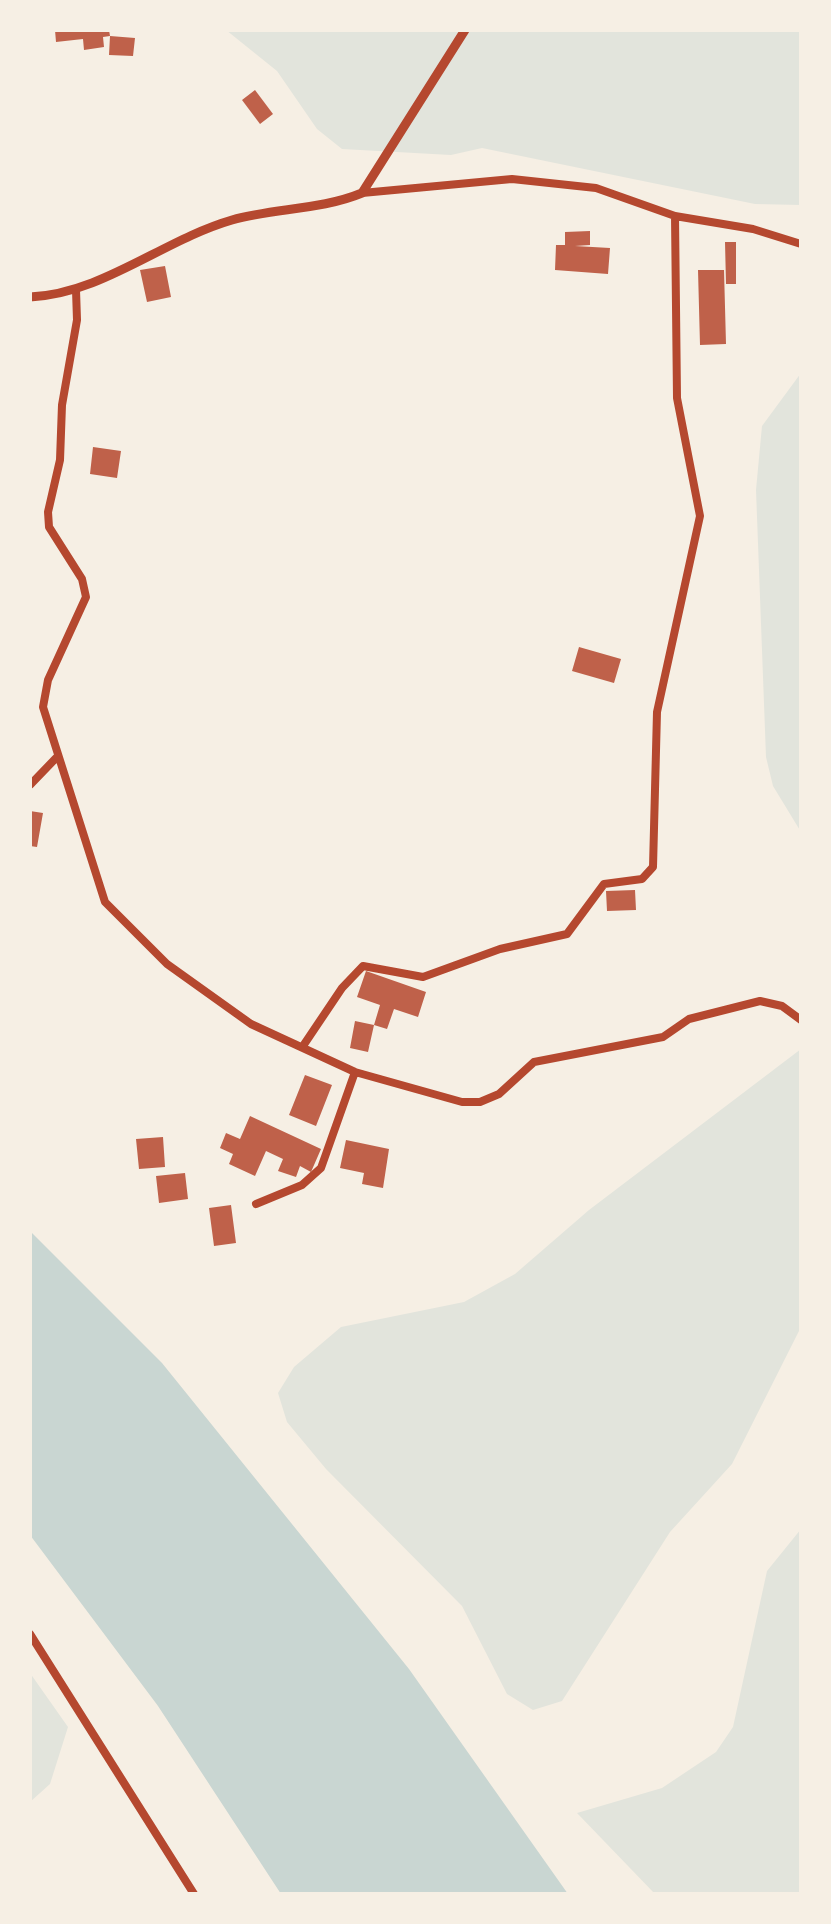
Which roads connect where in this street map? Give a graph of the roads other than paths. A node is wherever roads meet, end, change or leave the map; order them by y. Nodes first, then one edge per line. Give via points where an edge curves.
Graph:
1 (465, 30) edge
2 (362, 193) junction
3 (675, 216) junction
4 (801, 244) edge
5 (76, 290) junction
6 (30, 296) edge
7 (56, 758) junction
8 (30, 785) edge
9 (801, 1020) edge
10 (303, 1046) junction
11 (355, 1072) junction
12 (256, 1204) dead end
13 (30, 1634) edge
14 (194, 1894) edge

1 - 2 street
2 - 3 street via 512,180 596,188
2 - 5 street via 234,219
3 - 4 street
3 - 10 street via 676,398 700,516 657,712 653,867 642,879 604,884 566,934 500,948 423,977 363,966
5 - 6 street
5 - 7 street via 60,460 48,512 49,527 86,597 48,680 43,707
7 - 8 street
7 - 10 street via 111,912 166,964 251,1024
9 - 11 street via 760,1001 689,1019 662,1037 534,1062 480,1102
10 - 11 street
11 - 12 street via 321,1168 302,1185
13 - 14 street

